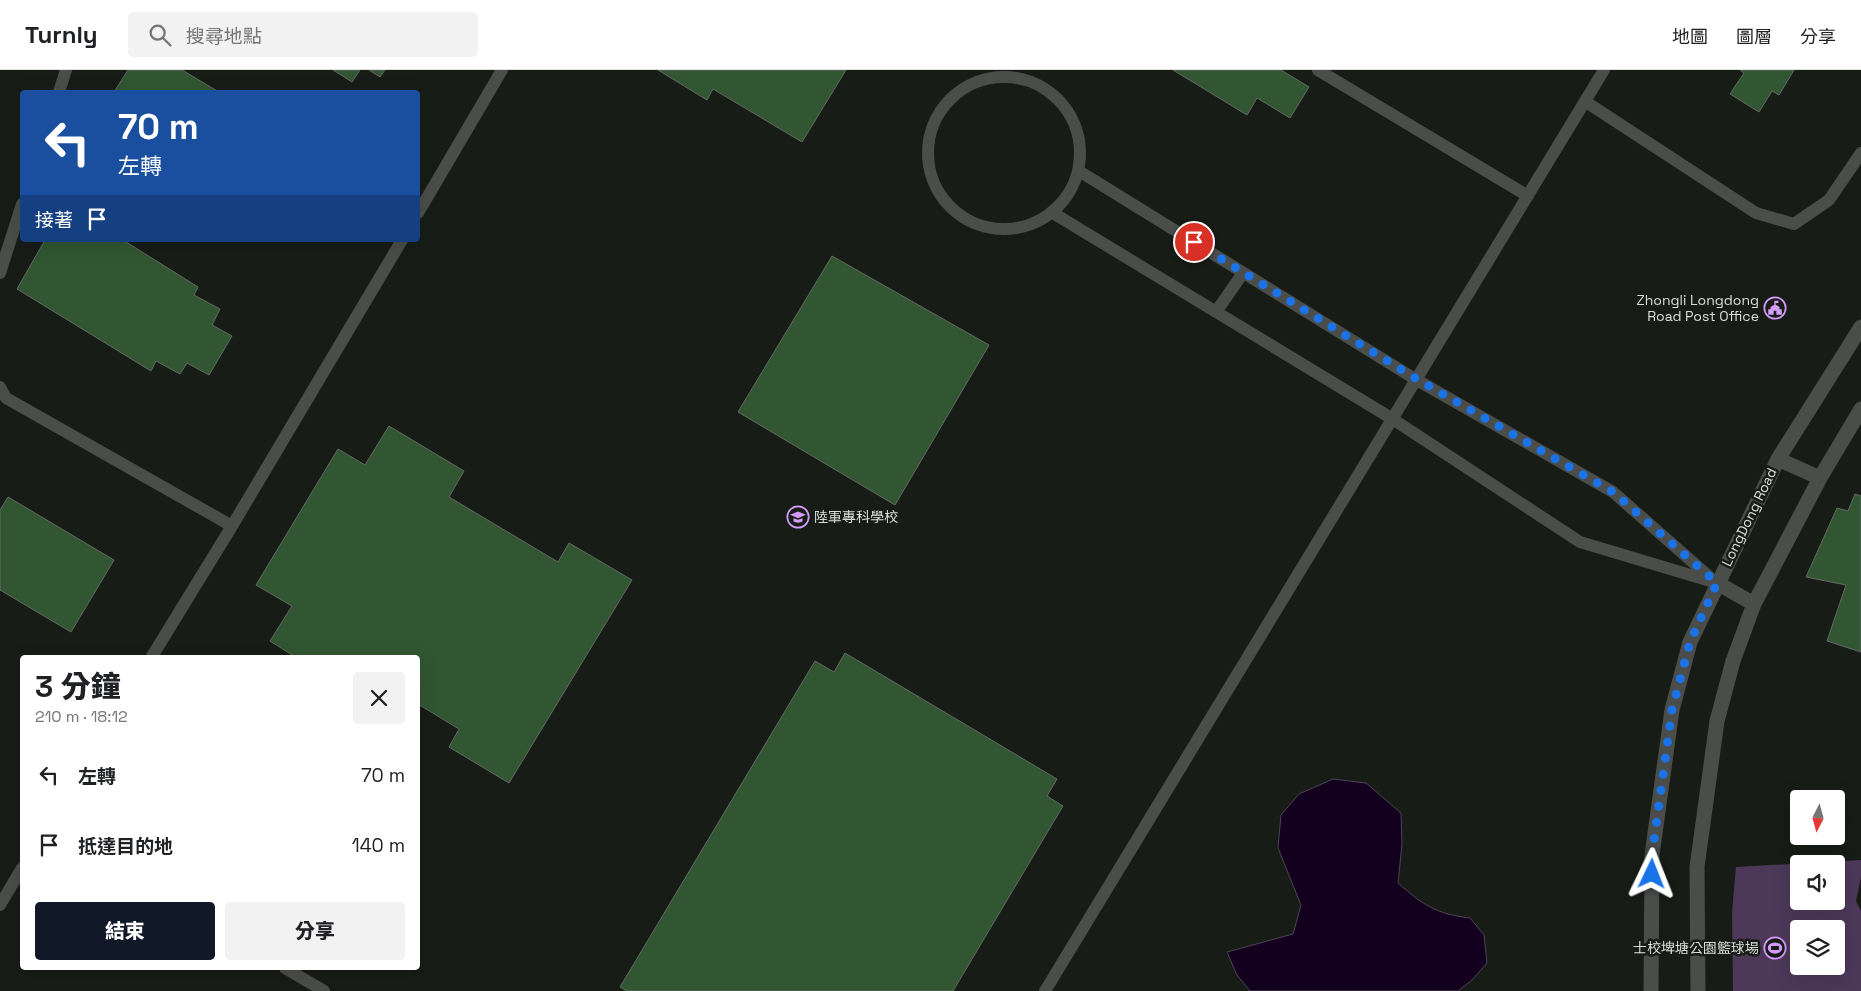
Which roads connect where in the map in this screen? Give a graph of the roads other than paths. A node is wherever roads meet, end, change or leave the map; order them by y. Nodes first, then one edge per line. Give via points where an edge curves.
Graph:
1 (66, 70) edge
2 (502, 70) edge
3 (1318, 70) edge
4 (1604, 70) edge
5 (60, 90) edge
6 (1586, 102) junction
7 (1861, 153) edge
8 (1079, 171) junction
9 (1528, 196) junction
10 (20, 210) edge
11 (420, 210) edge
12 (1053, 213) junction
13 (401, 242) edge
14 (1243, 272) junction
15 (0, 273) edge
16 (1216, 312) junction
17 (1861, 327) edge
18 (1415, 378) junction
19 (0, 387) edge
20 (1861, 409) edge
21 (1391, 418) junction
22 (1778, 460) junction
23 (1820, 478) junction
24 (232, 526) junction
25 (1717, 583) junction
26 (1754, 604) junction
27 (153, 655) edge
28 (20, 871) edge
29 (0, 905) edge
30 (288, 970) edge
31 (324, 991) edge
32 (1045, 991) edge
33 (1650, 991) edge
34 (1698, 991) edge

1 - 5 lane
2 - 11 lane
3 - 9 lane
4 - 6 lane
6 - 7 lane via 1756,213 1794,224 1829,200
6 - 9 lane
8 - 12 lane via 1069,194
8 - 12 lane via 1080,146 1074,121 1059,100 1038,85 1013,77 987,78 963,88 944,105 931,128 927,153 930,178 942,199 960,216 982,227 1007,230 1031,225
8 - 14 lane
9 - 18 lane
10 - 15 lane
12 - 16 lane
13 - 24 lane
14 - 16 lane
14 - 18 lane
16 - 21 lane
17 - 22 street, LongDong Road
18 - 21 lane
18 - 25 lane via 1613,492
19 - 24 lane via 6,398
20 - 23 street
21 - 25 lane via 1580,542
21 - 32 lane
22 - 23 street
22 - 25 street, LongDong Road
23 - 26 street
24 - 27 lane
25 - 26 street
25 - 33 street, LongDong Road via 1690,642 1672,710 1652,855
26 - 34 street via 1733,661 1717,721 1697,867
28 - 29 lane
30 - 31 lane

